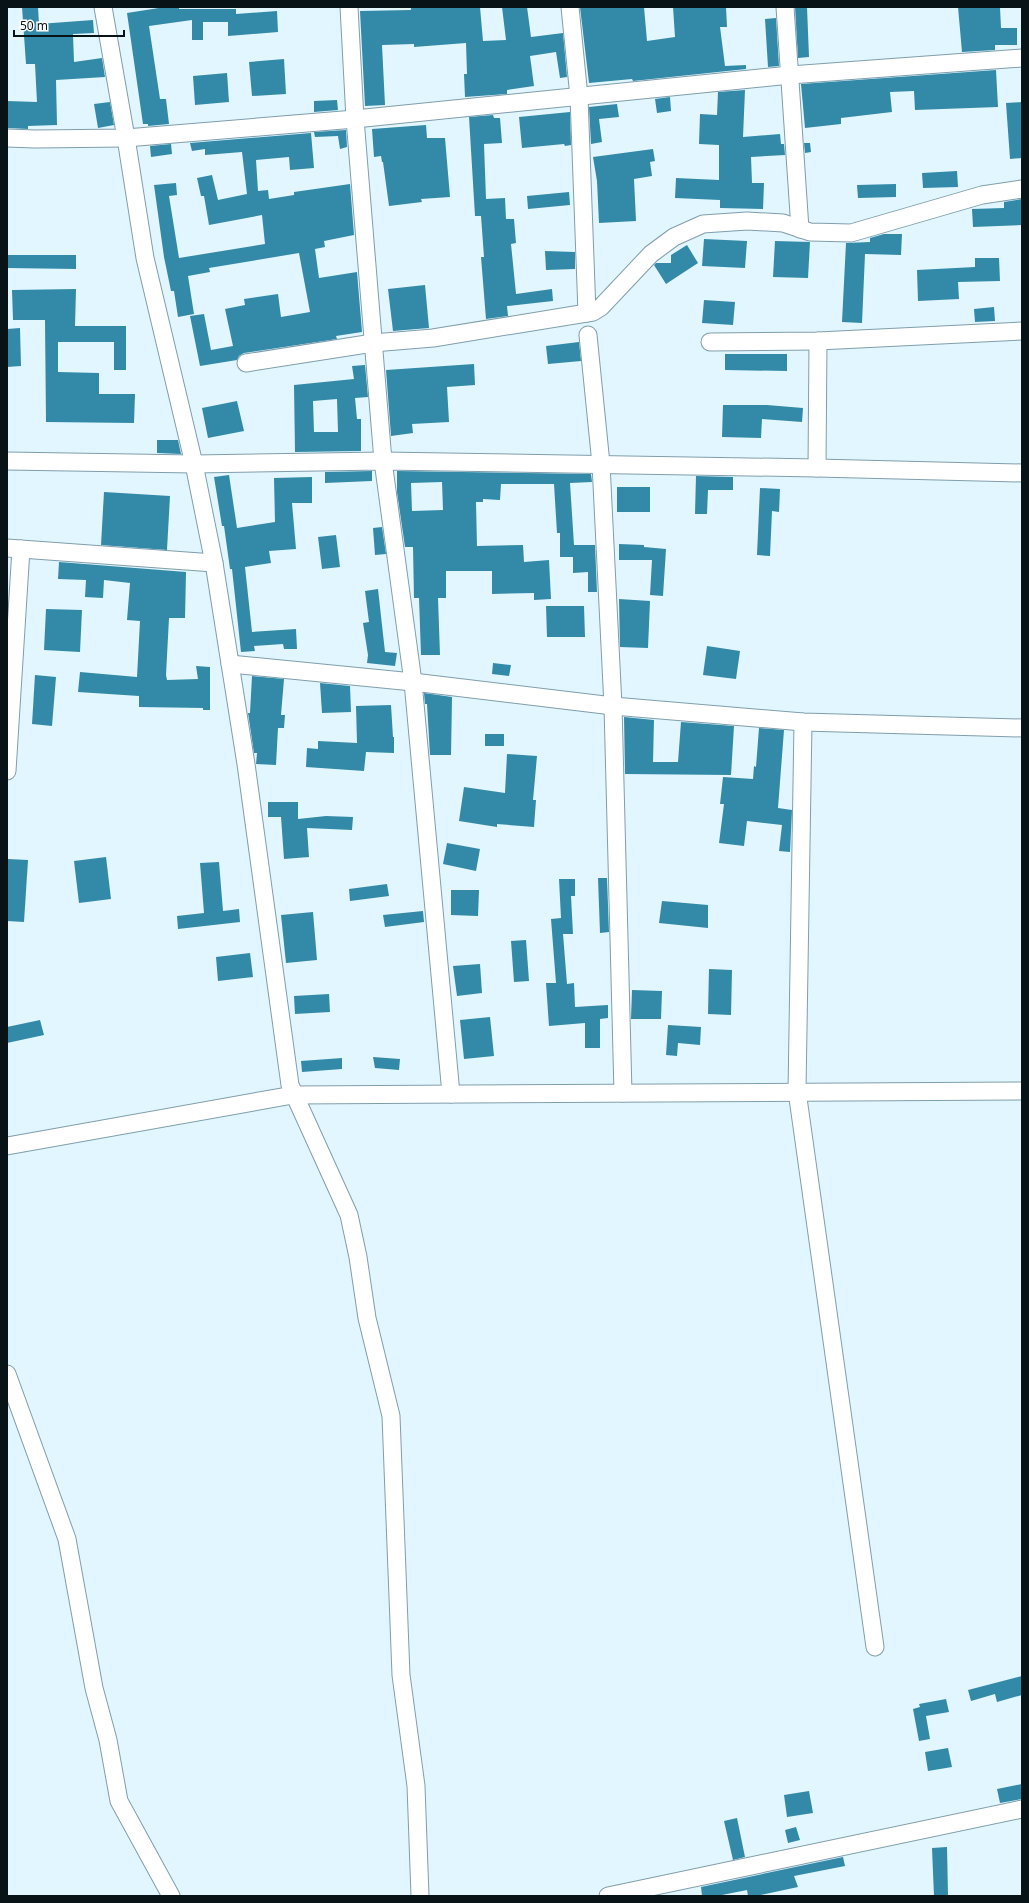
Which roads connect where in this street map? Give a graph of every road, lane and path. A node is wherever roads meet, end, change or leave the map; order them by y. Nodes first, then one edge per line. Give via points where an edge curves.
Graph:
1 (103, 7) edge
2 (349, 7) edge
3 (570, 7) edge
4 (785, 7) edge
5 (1022, 58) edge
6 (790, 75) junction
7 (579, 97) junction
8 (355, 119) junction
9 (7, 138) edge
10 (126, 138) junction
11 (1022, 189) edge
12 (800, 229) junction
13 (587, 313) junction
14 (1022, 331) edge
15 (588, 335) dead end
16 (818, 341) junction
17 (710, 342) dead end
18 (373, 343) junction
19 (246, 363) dead end
20 (7, 461) edge
21 (383, 461) junction
22 (194, 464) junction
23 (601, 464) junction
24 (817, 468) junction
25 (1022, 473) edge
26 (14, 549) edge
27 (214, 563) junction
28 (230, 664) junction
29 (413, 682) junction
30 (613, 706) junction
31 (803, 722) junction
32 (1022, 728) edge
33 (7, 771) edge
34 (797, 1091) junction
35 (1022, 1091) edge
36 (623, 1093) junction
37 (451, 1094) junction
38 (293, 1095) junction
39 (7, 1146) edge
40 (7, 1374) edge
41 (875, 1647) dead end
42 (1022, 1809) edge
43 (170, 1896) edge
44 (420, 1896) edge
45 (608, 1896) edge

1 - 10 street
2 - 8 street
3 - 7 street
4 - 6 street
5 - 6 street
6 - 7 street
6 - 12 street
7 - 8 street
7 - 13 street
8 - 10 street
8 - 18 street
9 - 10 street
10 - 22 street via 145,258
11 - 12 street via 982,195 851,233 810,232
12 - 13 street via 783,223 747,221 703,224 674,237 651,254 601,307
13 - 18 street via 433,338
14 - 16 street
15 - 23 street
16 - 17 street
16 - 24 street
18 - 19 street
18 - 21 street
20 - 22 street
21 - 22 street
21 - 23 street
21 - 29 street
22 - 27 street
23 - 24 street
23 - 30 street
24 - 25 street
26 - 27 street
26 - 33 street
27 - 28 street
28 - 29 street
28 - 38 street
29 - 30 street
29 - 37 street
30 - 31 street
30 - 36 street
31 - 32 street
31 - 34 street
34 - 35 street
34 - 36 street
34 - 41 street
36 - 37 street
37 - 38 street
38 - 39 street
38 - 44 street via 349,1215 367,1318 391,1416 401,1676 416,1786
40 - 43 street via 67,1539 94,1688 108,1740 119,1801
42 - 45 street

